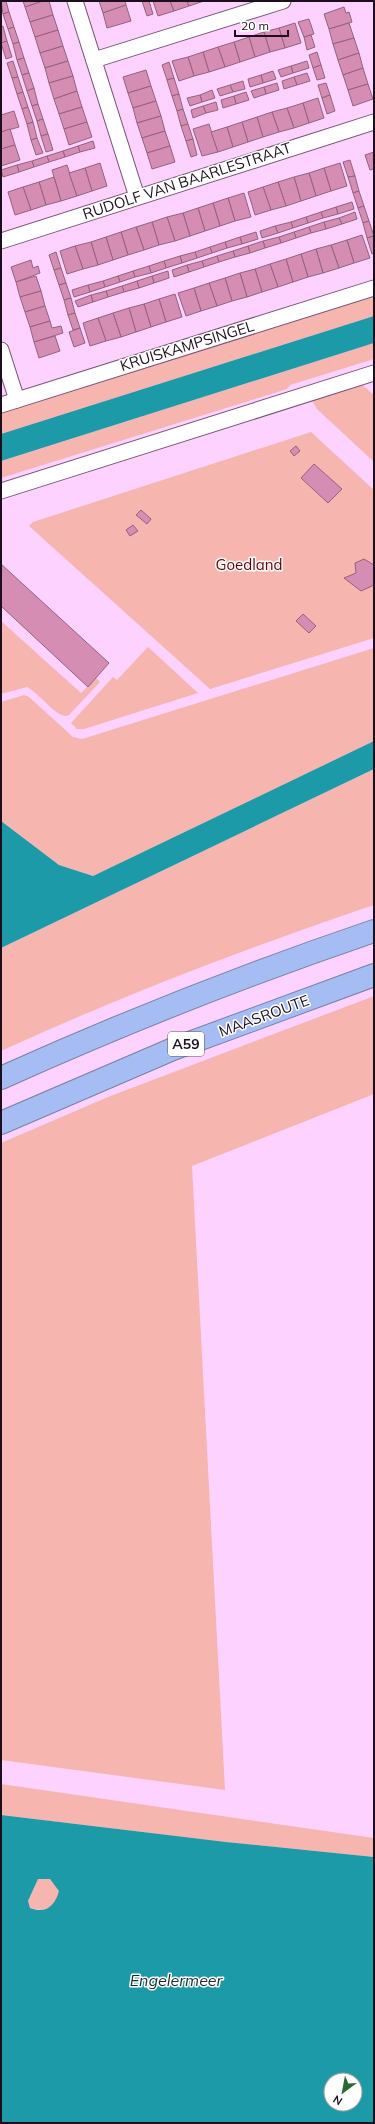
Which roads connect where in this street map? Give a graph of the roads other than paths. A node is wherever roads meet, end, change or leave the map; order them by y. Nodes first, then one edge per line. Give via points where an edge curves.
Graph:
1 (75, 1) edge
2 (283, 1) edge
3 (94, 60) junction
4 (374, 122) edge
5 (137, 197) junction
6 (1, 240) edge
7 (374, 288) edge
8 (1, 350) edge
9 (374, 373) edge
10 (17, 400) junction
11 (1, 405) edge
12 (1, 491) edge
13 (374, 931) edge
14 (374, 976) edge
15 (1, 1078) edge
16 (1, 1123) edge

1 - 3 street
2 - 3 street
3 - 5 street
4 - 5 street, RUDOLF VAN BAARLESTRAAT
5 - 6 street, RUDOLF VAN BAARLESTRAAT
7 - 10 street, KRUISKAMPSINGEL
8 - 10 street
9 - 12 street
10 - 11 street, KRUISKAMPSINGEL
13 - 15 highway via 300,956 162,1009
14 - 16 highway, MAASROUTE / A59 via 173,1049

